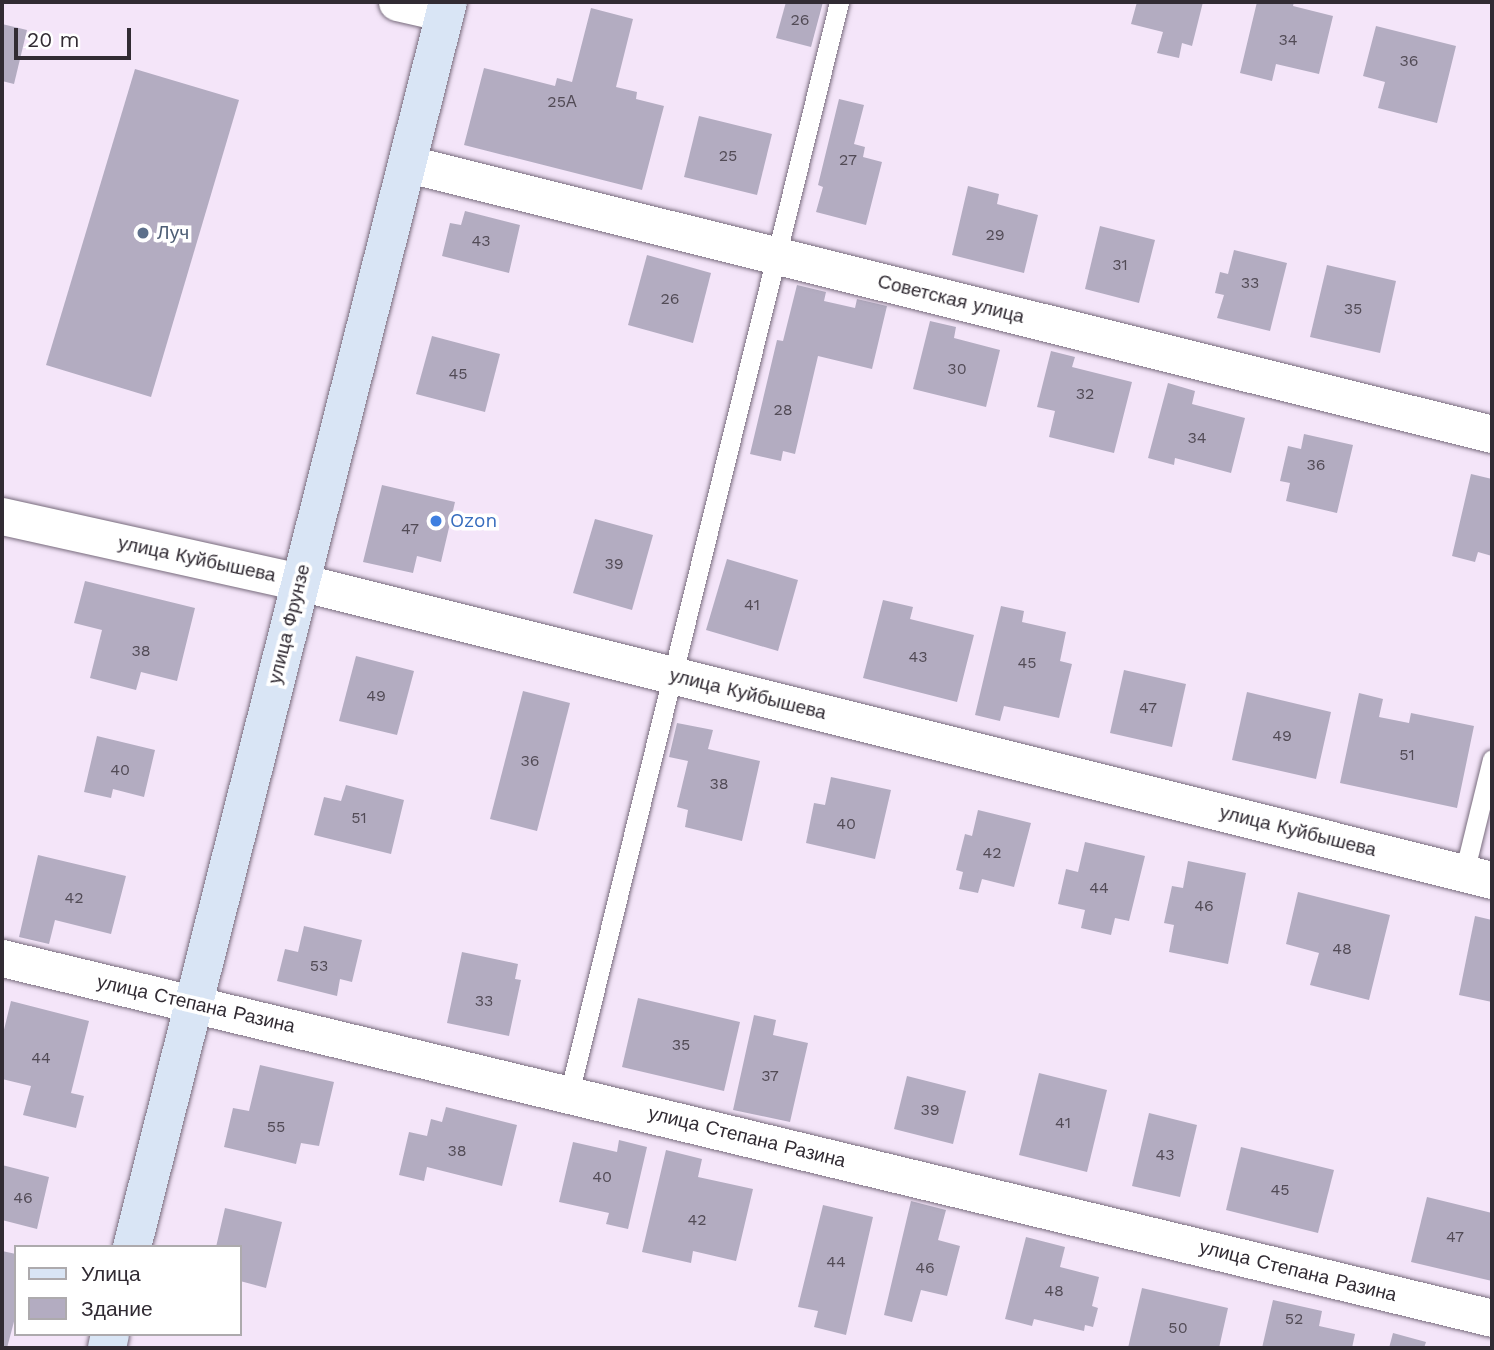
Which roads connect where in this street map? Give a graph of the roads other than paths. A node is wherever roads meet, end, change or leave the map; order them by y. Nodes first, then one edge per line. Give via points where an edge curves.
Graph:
1 (397, 2) edge
2 (839, 2) edge
3 (447, 8) edge
4 (409, 164) junction
5 (775, 255) junction
6 (1492, 434) edge
7 (2, 516) edge
8 (300, 582) junction
9 (670, 674) junction
10 (1492, 759) edge
11 (1478, 876) edge
12 (2, 958) edge
13 (192, 1002) junction
14 (569, 1094) junction
15 (132, 1245) edge
16 (1492, 1318) edge

1 - 3 street
2 - 5 lane
3 - 4 street, улица Фрунзе
4 - 5 street, Советская улица
4 - 8 street, улица Фрунзе
5 - 6 street, Советская улица
5 - 9 lane
7 - 8 street, улица Куйбышева
8 - 9 street, улица Куйбышева
8 - 13 street, улица Фрунзе
9 - 11 street, улица Куйбышева
9 - 14 lane
10 - 11 lane
12 - 13 street, улица Степана Разина
13 - 14 street, улица Степана Разина
13 - 15 street, улица Фрунзе
14 - 16 street, улица Степана Разина

